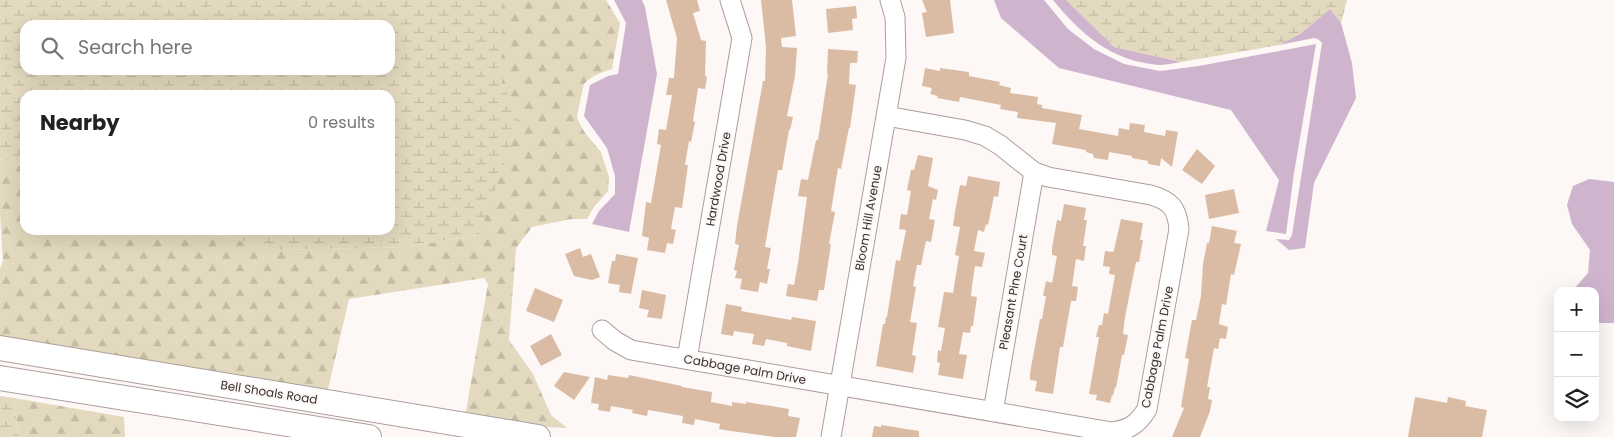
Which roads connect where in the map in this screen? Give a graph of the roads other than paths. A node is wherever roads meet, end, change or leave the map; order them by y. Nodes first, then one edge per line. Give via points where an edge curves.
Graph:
1 (730, 0) edge
2 (890, 0) edge
3 (886, 116) junction
4 (1034, 172) junction
5 (602, 330) dead end
6 (0, 348) edge
7 (687, 359) junction
8 (0, 378) edge
9 (840, 386) junction
10 (993, 412) junction
11 (316, 432) edge
12 (369, 437) edge
13 (538, 437) edge
14 (831, 437) edge

1 - 7 street, Hardwood Drive via 742,38
2 - 3 street, Bloom Hill Avenue via 895,17 896,58
3 - 4 street, Cabbage Palm Drive via 985,136
3 - 9 street, Bloom Hill Avenue
4 - 10 street, Pleasant Pine Court
4 - 10 street, Cabbage Palm Drive via 1162,198 1178,216 1179,229 1147,409 1134,426 1112,432
5 - 7 street, Cabbage Palm Drive via 631,350
6 - 13 main road, Bell Shoals Road
7 - 9 street, Cabbage Palm Drive
8 - 11 main road
9 - 10 street, Cabbage Palm Drive
9 - 14 street, Bloom Hill Avenue
11 - 12 main road

